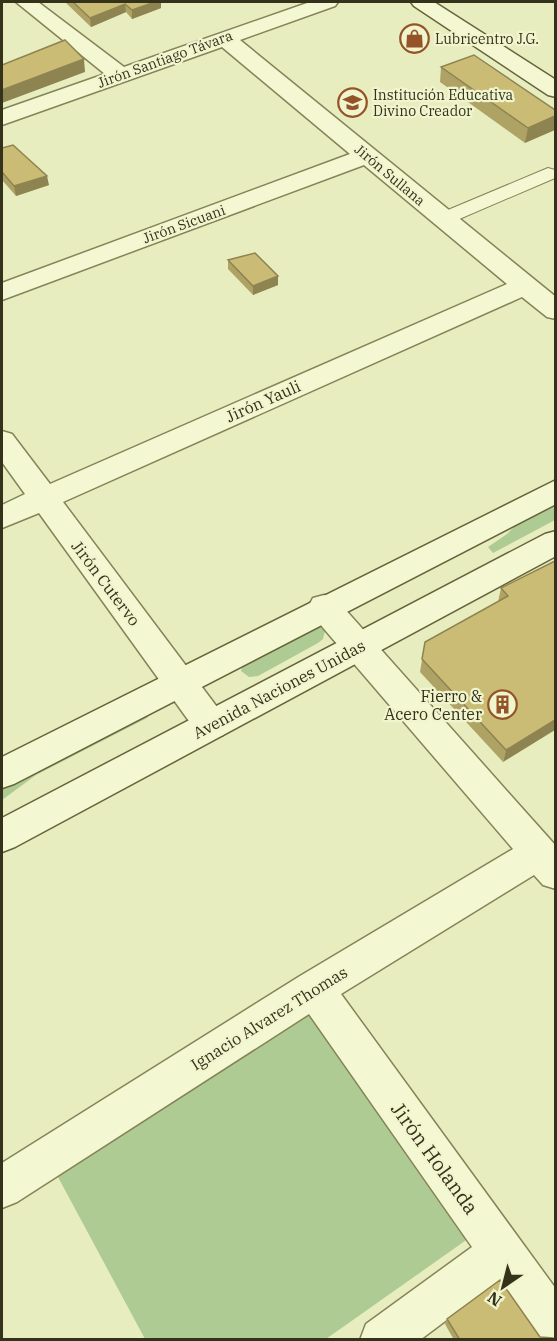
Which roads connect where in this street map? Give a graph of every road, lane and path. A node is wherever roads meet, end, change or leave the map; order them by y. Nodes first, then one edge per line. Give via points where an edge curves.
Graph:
1 (26, 2) edge
2 (328, 2) edge
3 (421, 2) edge
4 (224, 38) junction
5 (120, 75) junction
6 (555, 90) edge
7 (2, 118) edge
8 (367, 156) junction
9 (548, 174) dead end
10 (443, 219) junction
11 (524, 286) junction
12 (2, 292) edge
13 (555, 311) edge
14 (2, 441) edge
15 (555, 491) edge
16 (43, 498) junction
17 (2, 517) edge
18 (555, 542) edge
19 (324, 608) junction
20 (358, 647) junction
21 (180, 682) junction
22 (212, 724) junction
23 (2, 773) edge
24 (2, 836) edge
25 (547, 863) edge
26 (314, 989) junction
27 (2, 1187) edge
28 (502, 1252) junction
29 (555, 1327) edge
30 (382, 1340) edge

1 - 5 street
2 - 4 street, Jirón Santiago Távara
3 - 6 street
4 - 5 street, Jirón Santiago Távara
4 - 8 street, Jirón Sullana
5 - 7 street, Jirón Santiago Távara
8 - 10 street, Jirón Sullana
8 - 12 street, Jirón Sicuani
9 - 10 street
10 - 11 street, Jirón Sullana
11 - 13 street, Jirón Sullana
11 - 16 street, Jirón Yauli
14 - 16 street, Jirón Cutervo
15 - 19 street
16 - 17 street, Jirón Yauli
16 - 21 street, Jirón Cutervo
18 - 20 street, Avenida Naciones Unidas
19 - 20 street
19 - 21 street
20 - 22 street, Avenida Naciones Unidas
20 - 25 street
21 - 22 street, Jirón Cutervo
21 - 23 street
22 - 24 street, Avenida Naciones Unidas
25 - 26 street, Ignacio Alvarez Thomas
26 - 27 street, Ignacio Alvarez Thomas
26 - 28 street, Jirón Holanda
28 - 29 street, Jirón Holanda
28 - 30 street

